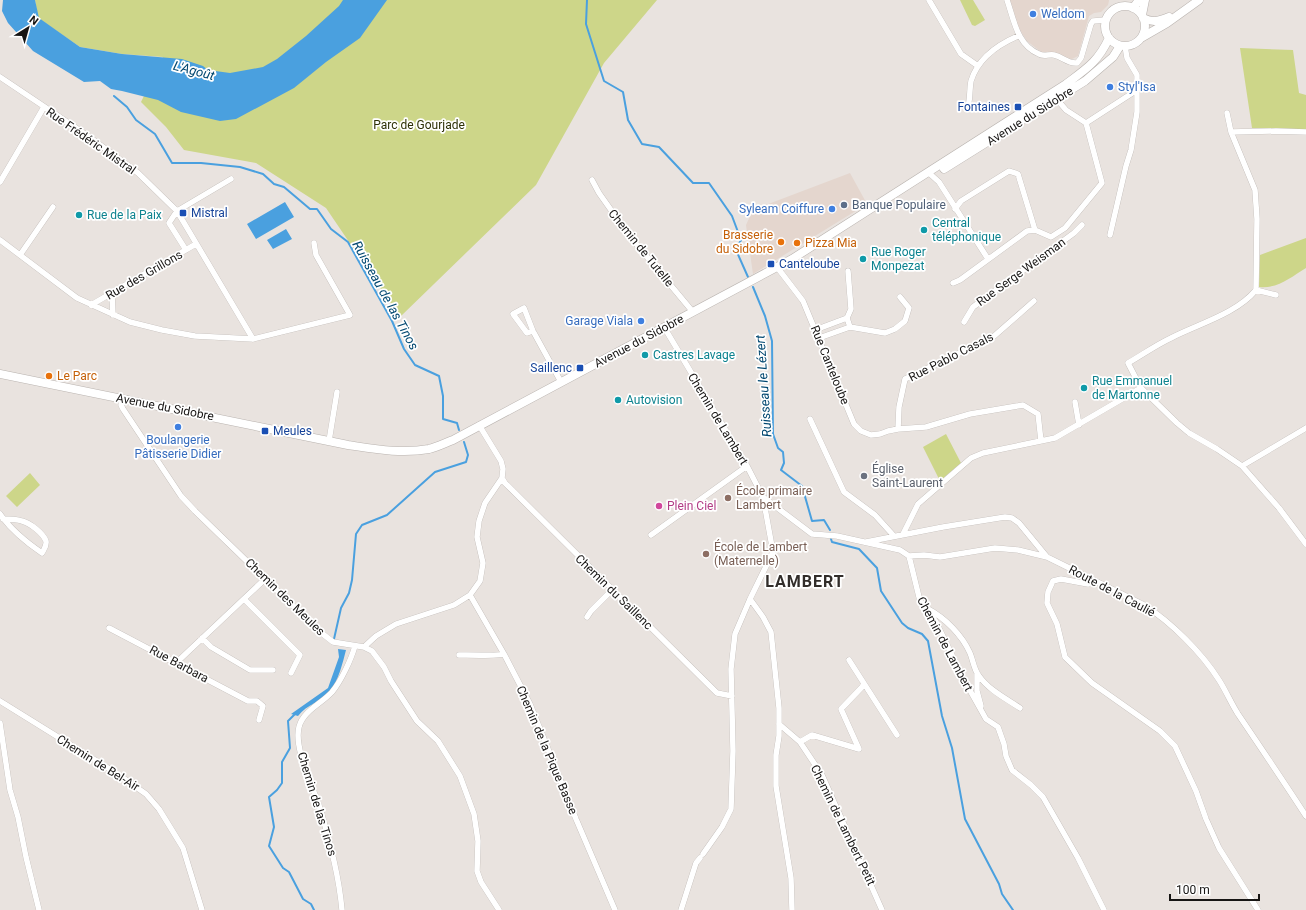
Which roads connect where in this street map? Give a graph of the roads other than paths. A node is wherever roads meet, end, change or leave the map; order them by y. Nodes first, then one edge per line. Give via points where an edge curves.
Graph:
1 (929, 0) edge
2 (1007, 0) edge
3 (1116, 0) edge
4 (1199, 0) edge
5 (1142, 2) edge
6 (1127, 5) edge
7 (1113, 10) junction
8 (1179, 13) junction
9 (1142, 17) junction
10 (1106, 20) junction
11 (1018, 36) junction
12 (1109, 38) junction
13 (1141, 38) junction
14 (1123, 46) junction
15 (978, 66) junction
16 (0, 77) edge
17 (1137, 90) junction
18 (1055, 97) junction
19 (44, 107) junction
20 (967, 109) dead end
21 (1228, 113) dead end
22 (1086, 123) junction
23 (1231, 132) junction
24 (1306, 132) edge
25 (929, 173) junction
26 (231, 179) dead end
27 (592, 180) dead end
28 (0, 182) edge
29 (53, 207) dead end
30 (955, 209) junction
31 (177, 211) junction
32 (1082, 224) dead end
33 (1035, 230) junction
34 (1110, 235) dead end
35 (1051, 236) junction
36 (0, 240) edge
37 (314, 243) dead end
38 (196, 244) junction
39 (1053, 248) junction
40 (186, 250) junction
41 (20, 255) junction
42 (988, 259) junction
43 (777, 267) junction
44 (848, 271) dead end
45 (953, 283) dead end
46 (1256, 290) junction
47 (112, 294) junction
48 (1276, 295) dead end
49 (900, 297) dead end
50 (1034, 302) dead end
51 (91, 304) junction
52 (693, 312) junction
53 (113, 315) junction
54 (848, 318) junction
55 (964, 322) dead end
56 (664, 327) junction
57 (850, 327) junction
58 (815, 330) junction
59 (533, 331) dead end
60 (819, 338) junction
61 (252, 339) junction
62 (0, 374) edge
63 (561, 382) junction
64 (1141, 388) junction
65 (337, 392) dead end
66 (122, 399) junction
67 (1075, 402) dead end
68 (810, 420) dead end
69 (479, 425) junction
70 (1079, 425) junction
71 (1306, 428) edge
72 (898, 429) junction
73 (330, 441) junction
74 (1041, 441) junction
75 (747, 466) junction
76 (1242, 466) junction
77 (502, 478) junction
78 (763, 497) junction
79 (2, 516) edge
80 (903, 534) junction
81 (651, 535) dead end
82 (894, 536) junction
83 (862, 543) junction
84 (1306, 544) edge
85 (909, 556) junction
86 (1046, 557) junction
87 (265, 579) junction
88 (1093, 580) junction
89 (612, 590) junction
90 (470, 595) junction
91 (750, 598) junction
92 (244, 599) junction
93 (926, 608) junction
94 (587, 617) dead end
95 (109, 628) dead end
96 (202, 638) junction
97 (355, 646) junction
98 (364, 647) junction
99 (504, 654) junction
100 (458, 655) dead end
101 (849, 660) dead end
102 (176, 663) junction
103 (273, 670) dead end
104 (291, 673) dead end
105 (977, 674) junction
106 (864, 685) junction
107 (732, 696) junction
108 (0, 701) edge
109 (1020, 708) dead end
110 (982, 712) junction
111 (260, 720) dead end
112 (0, 723) edge
113 (779, 724) junction
114 (897, 735) dead end
115 (800, 742) junction
116 (1306, 816) edge
117 (40, 910) edge
118 (202, 910) edge
119 (342, 910) edge
120 (499, 910) edge
121 (615, 910) edge
122 (681, 910) edge
123 (792, 910) edge
124 (882, 910) edge
125 (1104, 910) edge
126 (1258, 910) edge

1 - 15 street via 961,54
2 - 11 street
3 - 7 main road
4 - 8 main road
5 - 6 main road
5 - 9 main road
6 - 7 main road
6 - 9 main road
7 - 10 main road
8 - 9 main road via 1151,22
8 - 13 main road
9 - 13 main road via 1145,28
10 - 11 street via 1093,21 1077,63 1069,63 1054,55 1040,55
10 - 12 main road via 1105,27
11 - 15 street via 990,52
12 - 14 main road
12 - 18 main road, Avenue du Sidobre via 1103,52 1094,62
13 - 14 main road via 1137,43
14 - 17 street via 1137,74
14 - 18 main road, Avenue du Sidobre via 1085,82
15 - 20 street via 971,82
16 - 19 street, Rue Frédéric Mistral
17 - 22 street
17 - 34 street via 1137,112 1131,150
18 - 22 street via 1066,110
18 - 25 main road, Avenue du Sidobre via 953,156
19 - 28 street
19 - 31 street, Rue Frédéric Mistral via 138,173
21 - 23 street
22 - 35 street via 1102,183 1065,228
23 - 24 street
23 - 46 street via 1255,190
25 - 30 street via 939,182
25 - 43 main road, Avenue du Sidobre
26 - 31 street
27 - 52 street, Chemin de Tutelle via 598,193 628,234
29 - 41 street
30 - 33 street via 961,201 1009,171 1018,174
30 - 42 street
31 - 38 street, Rue Frédéric Mistral
31 - 40 street via 169,223
32 - 39 street, Rue Serge Weisman
33 - 35 street
33 - 42 street via 1027,231
35 - 39 street
36 - 41 street
37 - 61 street via 316,255 350,315
38 - 40 street, Rue des Grillons
38 - 61 street, Rue Frédéric Mistral
39 - 55 street, Rue Serge Weisman via 973,307
40 - 47 street, Rue des Grillons
41 - 51 street via 77,298
42 - 45 street
43 - 52 main road, Avenue du Sidobre
43 - 58 street, Rue Canteloube via 803,301
44 - 54 street via 851,309
46 - 48 street
46 - 64 street via 1250,297 1211,321 1171,338 1128,363
47 - 51 street, Rue des Grillons
47 - 53 street
49 - 57 street via 909,308 905,321 895,329 885,333
50 - 72 street, Rue Pablo Casals via 993,337 905,379 899,407
51 - 53 street
52 - 56 main road, Avenue du Sidobre
53 - 61 street via 130,322 195,336
54 - 57 street
54 - 58 street
56 - 63 main road, Avenue du Sidobre
56 - 75 street, Chemin de Lambert
57 - 60 street
58 - 60 street, Rue Canteloube
59 - 63 street
60 - 72 street, Rue Canteloube via 854,424 870,435
62 - 66 main road, Avenue du Sidobre
63 - 69 main road, Avenue du Sidobre
64 - 70 street
64 - 76 street via 1189,433
65 - 73 street
66 - 73 main road, Avenue du Sidobre
66 - 87 street, Chemin des Meules via 123,410 181,496
67 - 70 street
68 - 82 street via 844,492 875,515
69 - 73 main road, Avenue du Sidobre via 453,440 431,448 407,451 378,450
69 - 77 street via 501,461
70 - 74 street via 1055,438
71 - 76 street
72 - 74 street, Rue Canteloube via 926,427 970,414 1023,405 1038,414
74 - 80 street via 983,453 971,458 918,504
75 - 78 street, Chemin de Lambert
75 - 81 street
76 - 84 street
77 - 89 street, Chemin du Saillenc via 505,484
77 - 90 street via 485,503 479,521 477,537 483,563 480,581
78 - 83 street, Chemin de Lambert via 812,534 837,536
78 - 91 street via 772,552
79 - 79 street via 20,520 41,534 46,541 46,548 42,553 22,538
80 - 82 street, Route de la Caulié
80 - 86 street, Route de la Caulié via 1005,517 1012,518
82 - 83 street, Route de la Caulié
83 - 85 street, Chemin de Lambert via 900,550
85 - 86 street via 924,554 940,557 995,548 1018,550
85 - 93 street, Chemin de Lambert via 920,601
86 - 88 street, Route de la Caulié
87 - 92 street
87 - 97 street, Chemin des Meules via 333,642
88 - 116 street, Route de la Caulié via 1153,611 1198,653 1218,679
88 - 126 street via 1088,584 1061,579 1054,581 1048,592 1046,603 1057,624 1065,657 1092,683 1160,731 1175,746 1219,848
89 - 94 street
89 - 107 street, Chemin du Saillenc via 717,693
90 - 98 street via 454,605 396,624
90 - 99 street, Chemin de la Pique Basse
91 - 107 street via 735,634 731,669
91 - 113 street via 771,632
92 - 96 street
92 - 104 street via 300,655
93 - 105 street via 940,616 963,638
93 - 110 street, Chemin de Lambert via 936,622
95 - 102 street, Rue Barbara
96 - 102 street
96 - 103 street via 211,648 250,670
97 - 98 street, Chemin des Meules
97 - 119 street, Chemin de las Tinos via 339,682 331,693 305,716 298,733 301,754 322,813 340,883
98 - 120 street via 372,651 384,667 417,721 438,741 460,776 474,814 478,840 477,871
99 - 100 street
99 - 121 street, Chemin de la Pique Basse via 530,704
101 - 106 street
102 - 111 street, Rue Barbara via 248,701 257,701 263,706
105 - 109 street via 989,687
105 - 110 street via 977,691
106 - 114 street
106 - 115 street via 840,710 859,748 812,735
107 - 122 street via 731,809 722,827 696,863
108 - 118 street, Chemin de Bel-Air via 146,794 159,809 183,848
110 - 125 street, Chemin de Lambert via 986,719 998,727 1012,770 1043,798 1078,858
112 - 117 street via 8,781
113 - 115 street, Chemin de Lambert Petit
113 - 123 street via 776,786 791,878
115 - 124 street, Chemin de Lambert Petit via 822,775

